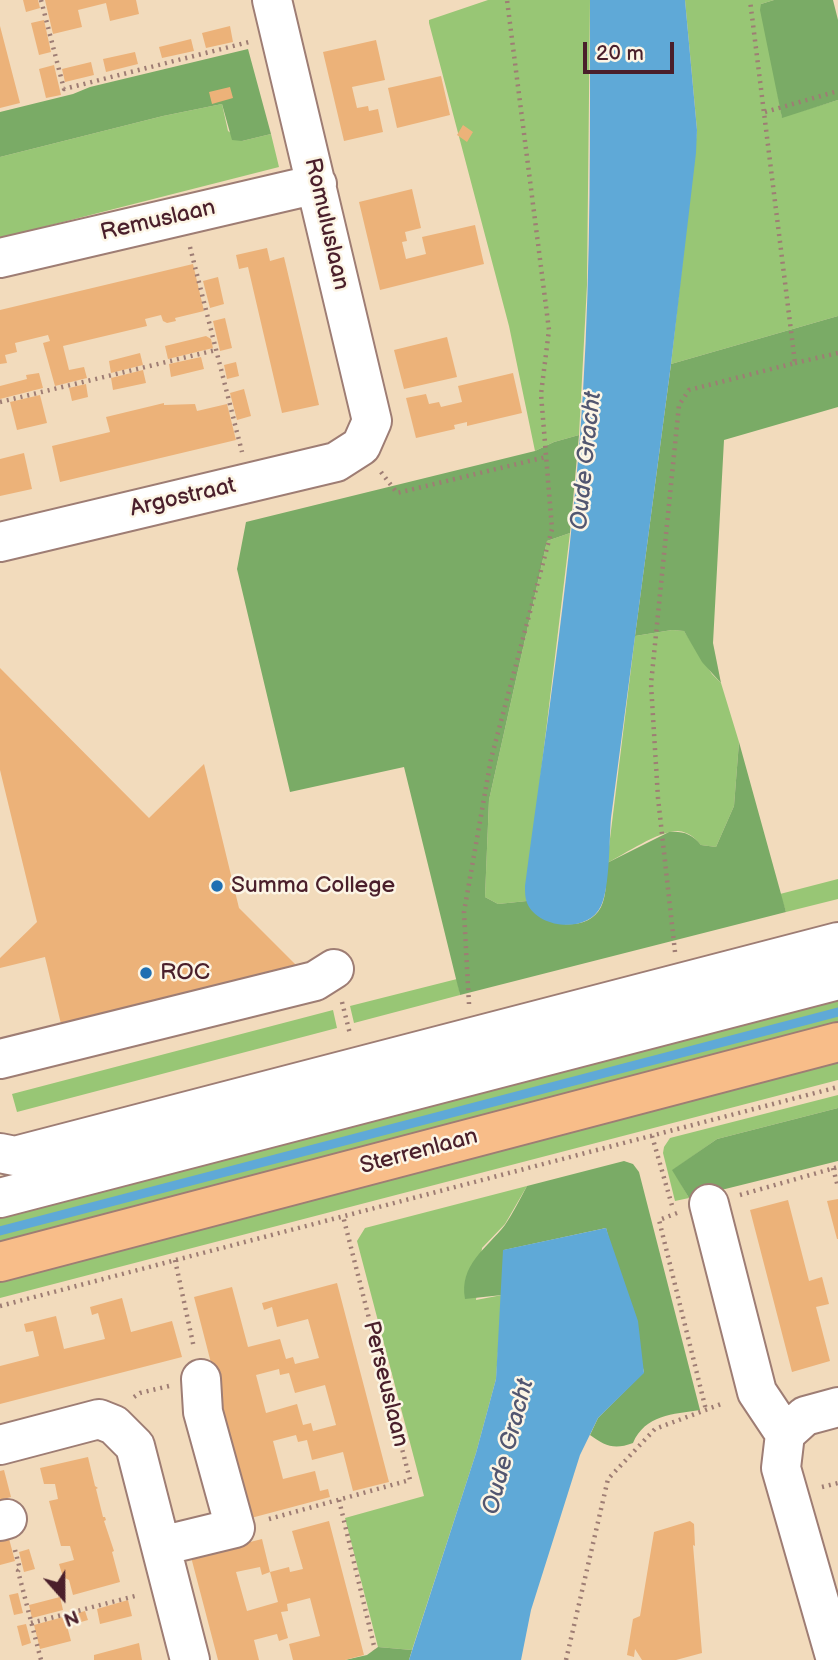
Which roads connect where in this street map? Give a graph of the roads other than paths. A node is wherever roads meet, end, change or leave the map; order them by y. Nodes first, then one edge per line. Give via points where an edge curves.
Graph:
1 (277, 17) edge
2 (317, 184) junction
3 (0, 258) edge
4 (361, 446) joint
5 (0, 542) edge
6 (838, 942) edge
7 (334, 969) dead end
8 (838, 979) edge
9 (838, 1042) edge
10 (0, 1059) edge
11 (0, 1153) edge
12 (0, 1198) edge
13 (699, 1214) road end
14 (0, 1262) edge
15 (201, 1379) road end
16 (838, 1407) edge
17 (785, 1434) junction
18 (0, 1445) edge
19 (160, 1546) junction
20 (190, 1660) edge
21 (836, 1660) edge

1 - 2 street, Romuluslaan
2 - 3 street, Remuslaan
2 - 4 street, Romuluslaan via 372,421
4 - 5 street, Argostraat via 337,462
6 - 11 street via 15,1156
7 - 10 street via 315,981
8 - 12 street
9 - 14 main road, Sterrenlaan
13 - 17 street via 757,1392
15 - 19 street via 203,1412 235,1528
16 - 17 street via 805,1416
17 - 21 street via 781,1468
18 - 19 street via 99,1419 114,1425 135,1446
19 - 20 street

